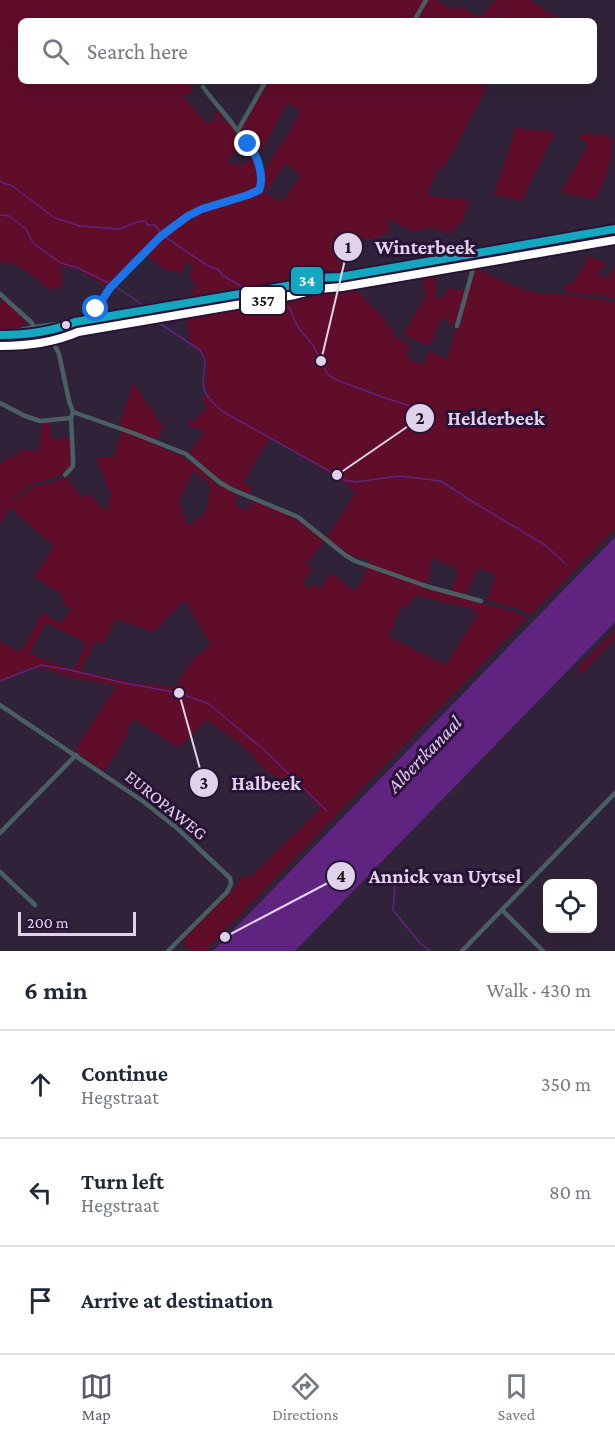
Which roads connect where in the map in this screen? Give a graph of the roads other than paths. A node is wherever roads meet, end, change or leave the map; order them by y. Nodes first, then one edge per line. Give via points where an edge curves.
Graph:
1 (426, 0) edge
2 (416, 18) edge
3 (264, 84) edge
4 (203, 87) dead end
5 (238, 130) junction
6 (615, 229) edge
7 (469, 254) junction
8 (0, 294) edge
9 (94, 319) junction
10 (457, 326) dead end
11 (49, 328) junction
12 (35, 330) junction
13 (0, 335) edge
14 (0, 403) edge
15 (73, 412) junction
16 (71, 418) junction
17 (65, 475) dead end
18 (481, 601) dead end
19 (0, 705) edge
20 (76, 755) junction
21 (615, 793) edge
22 (0, 833) edge
23 (0, 872) edge
24 (35, 905) dead end
25 (502, 910) junction
26 (168, 951) edge
27 (462, 951) edge
28 (543, 951) edge

1 - 2 street
3 - 5 street
4 - 5 street
5 - 9 street via 256,159 262,182 259,190 202,209 160,237 110,288
6 - 7 main road
7 - 9 main road
7 - 10 street via 474,267
8 - 12 street
9 - 11 main road
11 - 12 main road
11 - 15 street
12 - 13 main road
14 - 16 street via 35,420
15 - 16 street
15 - 18 street via 186,454 231,489 298,517 356,561
16 - 17 street via 73,459
19 - 20 street, EUROPAWEG
20 - 22 street
20 - 26 street, EUROPAWEG via 178,829 230,878 226,892
21 - 25 street
23 - 24 street
25 - 27 street
25 - 28 street

